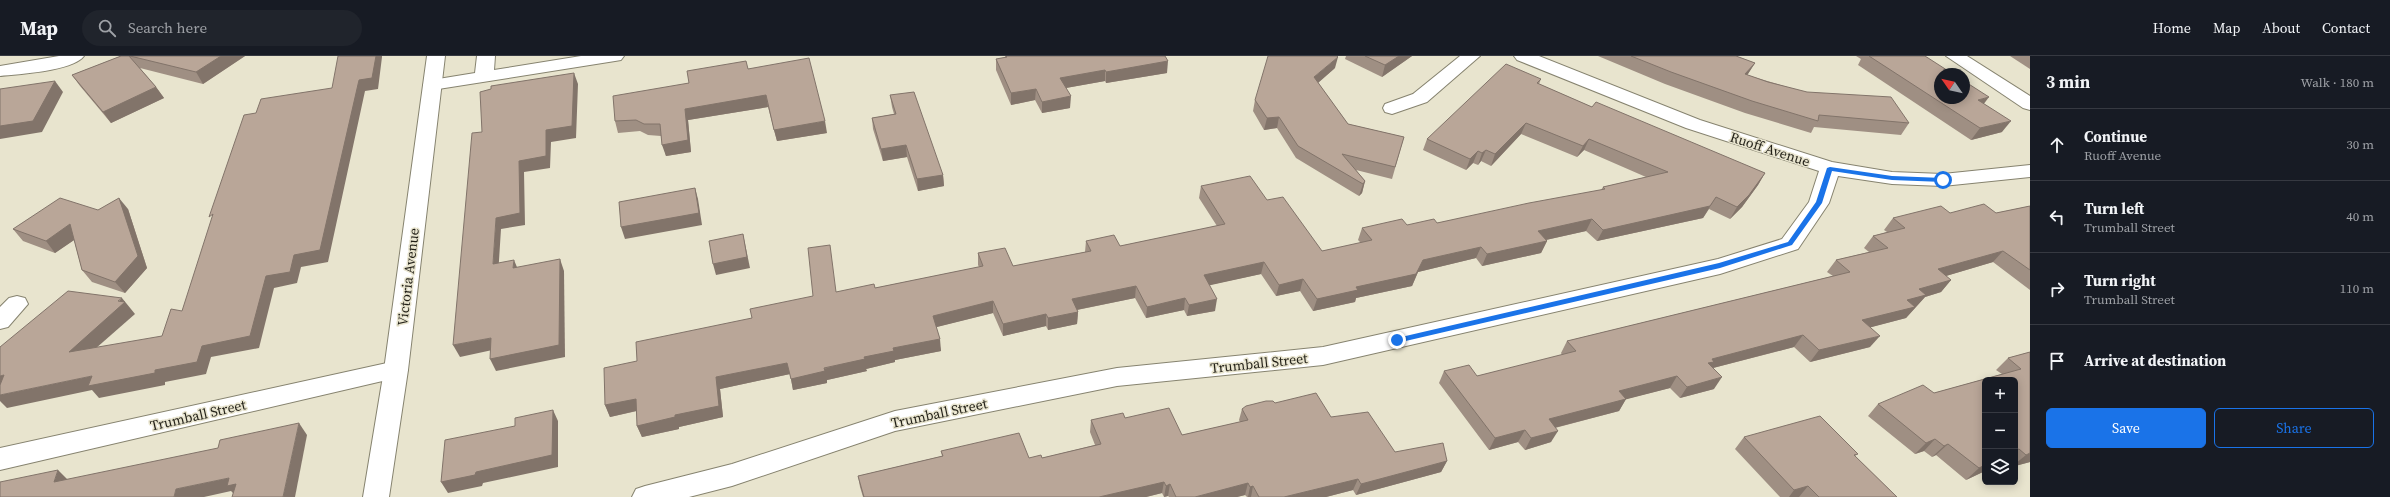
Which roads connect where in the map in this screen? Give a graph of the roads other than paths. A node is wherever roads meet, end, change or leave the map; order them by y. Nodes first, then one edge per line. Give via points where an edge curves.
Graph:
1 (75, 56) edge
2 (436, 56) edge
3 (486, 56) edge
4 (615, 56) edge
5 (1471, 56) edge
6 (1523, 56) edge
7 (1955, 56) edge
8 (0, 71) edge
9 (484, 77) junction
10 (432, 85) junction
11 (2030, 104) edge
12 (1392, 108) dead end
13 (1830, 168) junction
14 (2030, 171) edge
15 (17, 304) dead end
16 (0, 321) edge
17 (396, 370) junction
18 (0, 459) edge
19 (376, 497) edge
20 (645, 497) edge

1 - 8 street via 57,63
2 - 10 street, Victoria Avenue
3 - 9 street
4 - 9 street
5 - 12 street via 1420,98
6 - 13 street, Ruoff Avenue via 1693,124
7 - 11 street
9 - 10 street
10 - 17 street, Victoria Avenue
13 - 14 street, Ruoff Avenue via 1892,178 1943,180
13 - 20 street, Trumball Street via 1819,203 1790,244 1720,266 1323,356 1117,377 895,421 732,475
15 - 16 street
17 - 18 street, Trumball Street
17 - 19 street, Victoria Avenue

